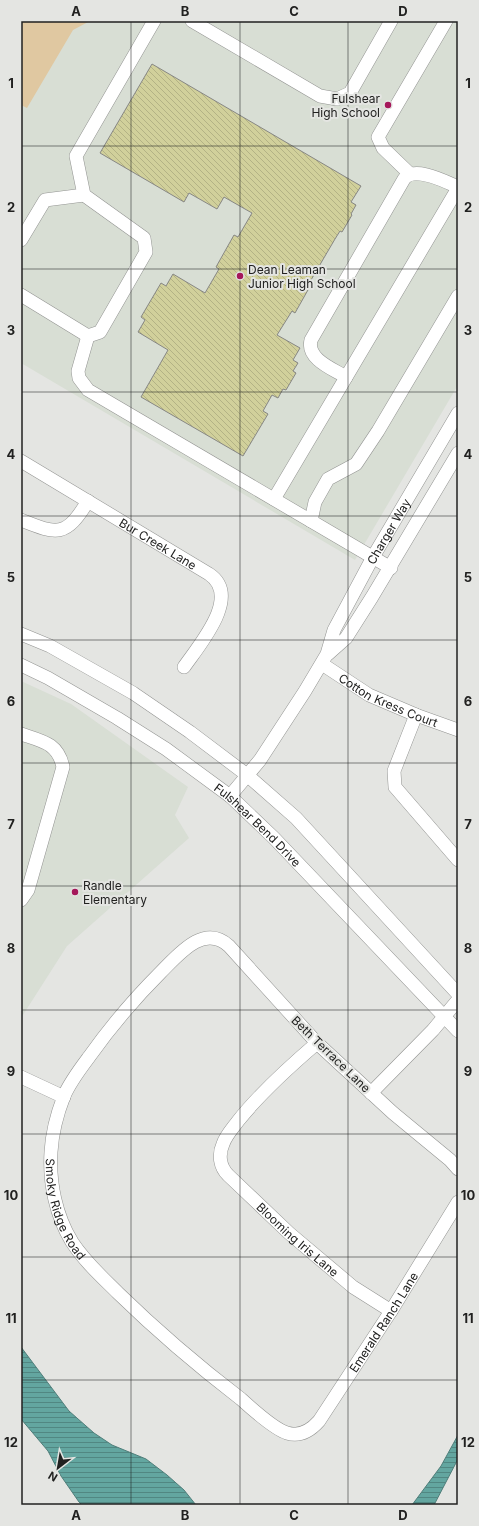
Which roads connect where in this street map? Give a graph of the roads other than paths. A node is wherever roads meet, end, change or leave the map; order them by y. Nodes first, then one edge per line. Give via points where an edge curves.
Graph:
1 (154, 21) edge
2 (192, 21) edge
3 (391, 21) edge
4 (446, 21) edge
5 (410, 174) junction
6 (458, 187) edge
7 (84, 195) junction
8 (21, 240) edge
9 (21, 295) edge
10 (458, 296) edge
11 (88, 336) junction
12 (346, 377) junction
13 (458, 413) edge
14 (458, 453) edge
15 (21, 461) edge
16 (274, 499) junction
17 (88, 501) junction
18 (21, 520) edge
19 (311, 521) junction
20 (372, 557) junction
21 (391, 568) junction
22 (21, 634) edge
23 (324, 659) junction
24 (21, 666) edge
25 (184, 667) dead end
26 (416, 715) junction
27 (458, 730) edge
28 (21, 734) edge
29 (247, 775) junction
30 (230, 796) junction
31 (458, 860) edge
32 (21, 900) edge
33 (208, 938) joint
34 (458, 994) edge
35 (458, 1000) edge
36 (444, 1018) junction
37 (458, 1031) edge
38 (317, 1042) junction
39 (21, 1077) edge
40 (371, 1094) junction
41 (64, 1097) junction
42 (458, 1169) edge
43 (458, 1202) edge
44 (391, 1311) junction
45 (299, 1434) joint

1 - 7 street via 76,156
2 - 3 street via 320,96 337,99 350,93
4 - 5 street via 378,137 383,148
5 - 6 street via 425,174
5 - 12 street via 404,179 311,340 313,354 318,360
6 - 12 street
7 - 8 street via 45,200
7 - 11 street via 144,238 146,252 100,332
9 - 11 street
10 - 19 street via 356,464 328,479 315,502
11 - 16 street via 78,371 79,378 88,390
12 - 16 street
13 - 20 street, Charger Way
14 - 21 street, Charger Way
15 - 17 street, Bur Creek Lane
16 - 19 street
17 - 18 street via 76,521 63,530 46,530
17 - 25 street, Bur Creek Lane via 215,579 221,591 222,603
19 - 20 street
20 - 21 street
20 - 23 street, Charger Way via 334,630
21 - 23 street, Charger Way via 346,638
22 - 29 street via 50,646 132,693
23 - 26 street, Cotton Kress Court via 369,695
23 - 29 street, Charger Way via 306,691 260,760
24 - 30 street, Fulshear Bend Drive via 48,678 117,718 166,749
26 - 27 street, Cotton Kress Court
26 - 31 street via 394,771 395,787
28 - 32 street via 49,744 61,759 63,767 28,890
29 - 30 street, Charger Way
29 - 34 street via 296,818
30 - 36 street, Fulshear Bend Drive via 280,844
33 - 38 street, Beth Terrace Lane via 218,939 229,946
33 - 41 street, Smoky Ridge Road via 190,945 135,998 95,1047
35 - 36 street
36 - 37 street, Fulshear Bend Drive
36 - 40 street
38 - 40 street, Beth Terrace Lane
38 - 44 street, Blooming Iris Lane via 246,1111 225,1139 220,1153 221,1163 225,1172 321,1260 353,1287
39 - 41 street
40 - 42 street, Beth Terrace Lane
41 - 45 street, Smoky Ridge Road via 53,1138 52,1179 60,1218 79,1252 86,1262 129,1303 215,1379 278,1428 290,1434
43 - 44 street, Emerald Ranch Lane
44 - 45 street, Emerald Ranch Lane via 319,1421 308,1431

